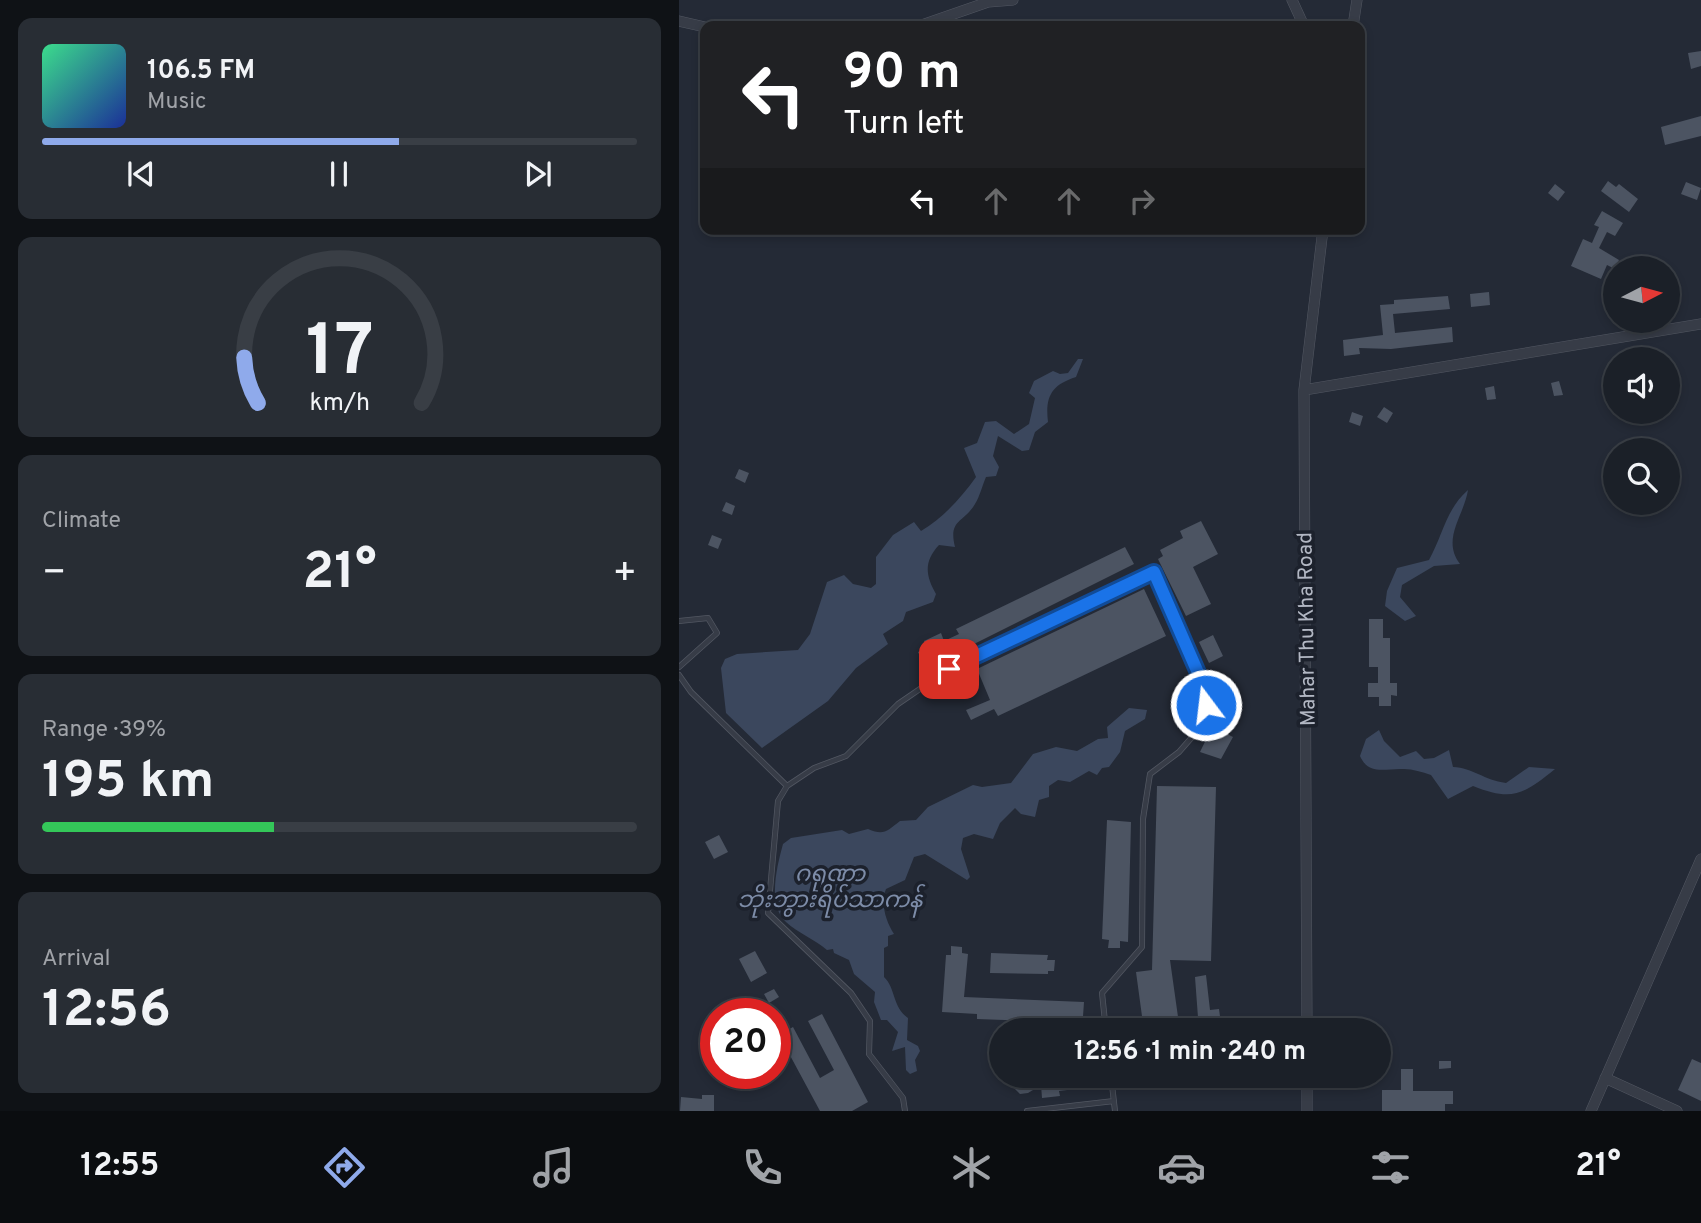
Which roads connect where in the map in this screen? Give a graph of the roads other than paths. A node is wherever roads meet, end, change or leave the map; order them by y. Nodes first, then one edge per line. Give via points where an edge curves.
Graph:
1 (1013, 0) edge
2 (1292, 0) edge
3 (1357, 0) edge
4 (679, 21) edge
5 (933, 21) edge
6 (1302, 21) edge
7 (1354, 21) edge
8 (700, 26) edge
9 (1322, 235) edge
10 (1701, 324) edge
11 (1304, 390) junction
12 (679, 621) edge
13 (679, 667) edge
14 (679, 675) edge
15 (787, 786) junction
16 (1701, 859) edge
17 (1105, 1018) edge
18 (1307, 1018) edge
19 (1605, 1078) junction
20 (1112, 1088) edge
21 (1307, 1088) edge
22 (1114, 1101) junction
23 (905, 1111) edge
24 (1027, 1111) edge
25 (1115, 1111) edge
26 (1307, 1111) edge
27 (1591, 1111) edge
28 (1677, 1111) edge

1 - 5 street via 988,2
2 - 6 street
3 - 7 street
4 - 8 street
9 - 11 street, Mahar Thu Kha Road
10 - 11 street
11 - 18 street, Mahar Thu Kha Road
12 - 13 lane via 708,618 717,633
14 - 15 lane
15 - 17 lane via 814,768 846,756 898,704 949,669 1154,572 1206,691 1207,720 1179,752 1150,774 1143,819 1142,947 1102,993
15 - 23 lane via 778,801 768,913 857,1002 870,1021 869,1054 903,1098
16 - 19 street
19 - 27 street
19 - 28 street
20 - 22 lane
21 - 26 street
22 - 24 lane
22 - 25 lane

